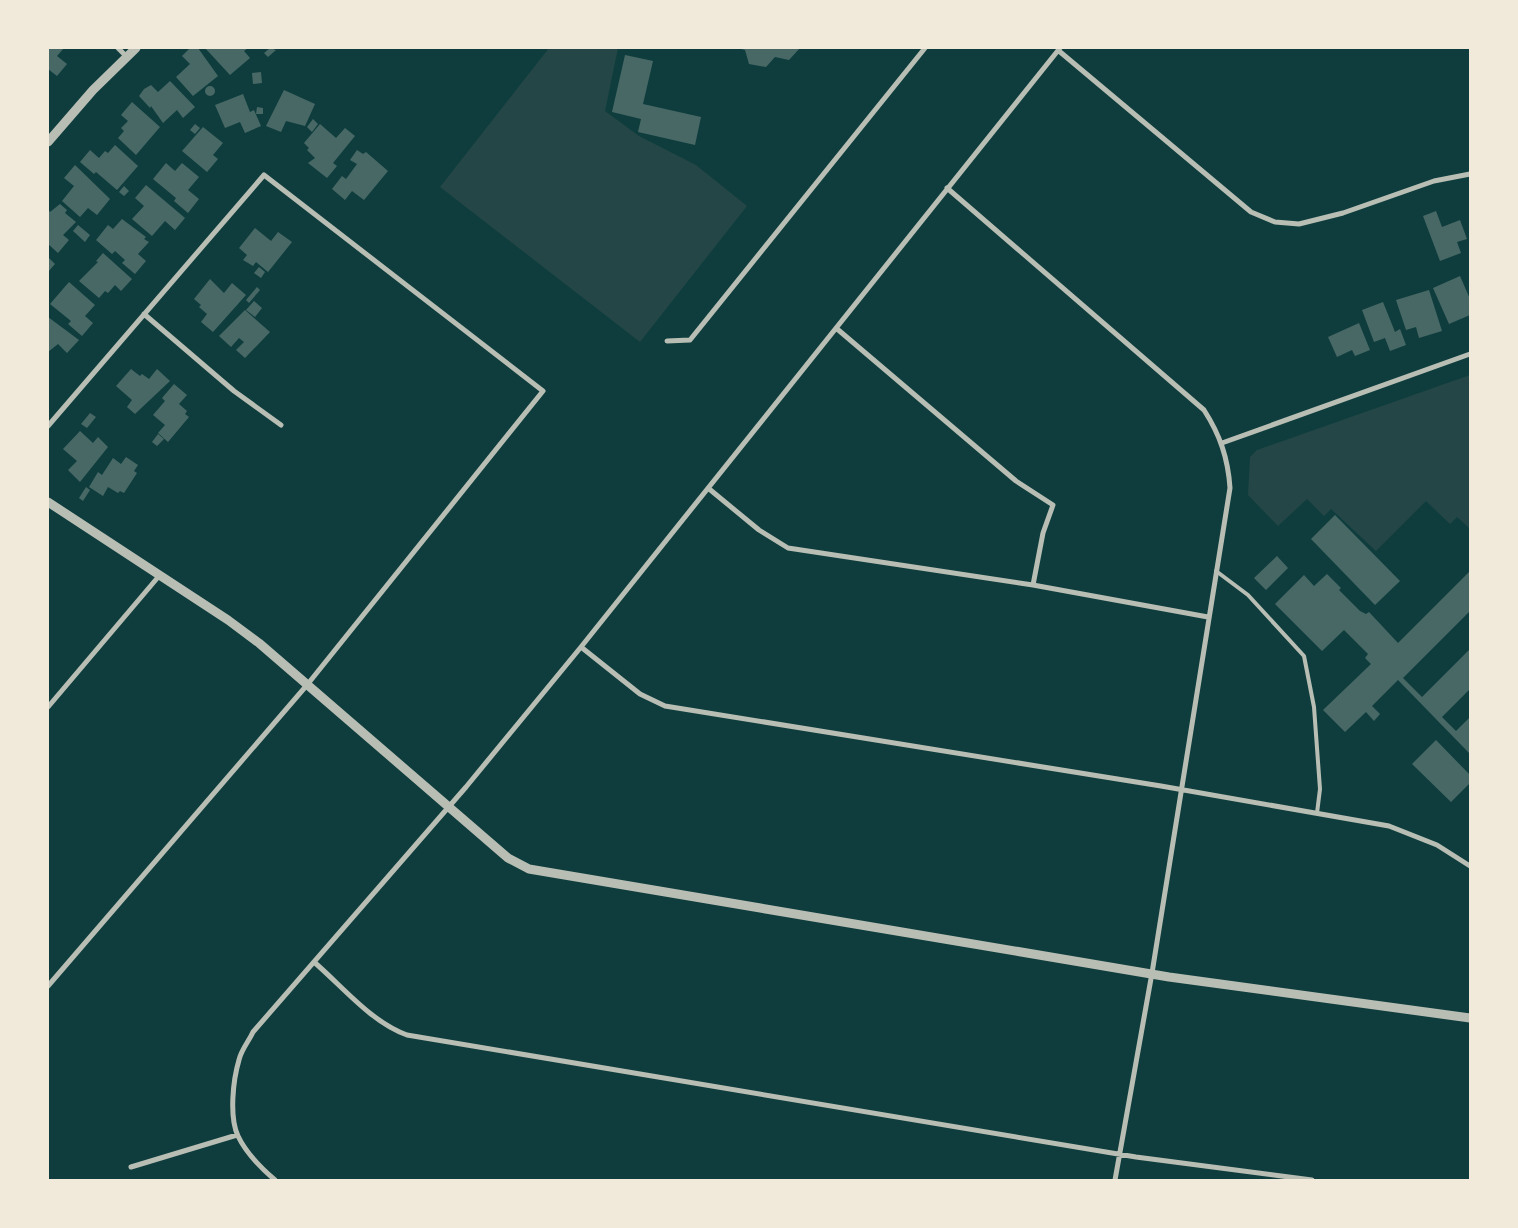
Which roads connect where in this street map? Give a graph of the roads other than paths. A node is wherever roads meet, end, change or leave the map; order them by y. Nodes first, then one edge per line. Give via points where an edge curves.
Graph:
1 (118, 48) edge
2 (136, 48) edge
3 (925, 48) edge
4 (1060, 49) edge
5 (126, 56) junction
6 (48, 142) edge
7 (1470, 174) edge
8 (947, 188) junction
9 (144, 314) junction
10 (836, 328) junction
11 (667, 341) dead end
12 (1470, 354) edge
13 (281, 425) dead end
14 (48, 426) edge
15 (1222, 443) junction
16 (708, 488) junction
17 (48, 502) edge
18 (1216, 571) junction
19 (159, 576) junction
20 (1033, 585) junction
21 (1208, 617) junction
22 (581, 647) junction
23 (307, 685) junction
24 (48, 708) edge
25 (1180, 789) junction
26 (448, 807) junction
27 (1318, 814) junction
28 (1470, 866) edge
29 (314, 962) junction
30 (1152, 973) junction
31 (48, 986) edge
32 (1470, 1018) edge
33 (237, 1135) junction
34 (1119, 1154) junction
35 (131, 1168) dead end
36 (274, 1180) edge
37 (1115, 1180) edge
38 (1312, 1180) edge

1 - 5 street
2 - 5 street
3 - 11 street via 690,340
4 - 7 street via 1251,212 1275,222 1299,224 1434,181
4 - 8 street
5 - 6 street
8 - 10 street
8 - 15 street via 1204,410
9 - 13 street via 234,391
9 - 14 street
9 - 23 street via 264,175 543,391
10 - 16 street
10 - 20 street via 1016,482 1053,505 1043,533
12 - 15 street
15 - 18 street via 1229,463 1230,488
16 - 20 street via 759,530 788,548
16 - 22 street
17 - 19 street
18 - 21 street
18 - 27 lane via 1248,595 1304,656 1314,707 1320,790
19 - 23 street via 228,620
19 - 24 street
20 - 21 street
21 - 25 street
22 - 25 street via 640,694 665,706
22 - 26 street
23 - 26 street
23 - 31 street
25 - 27 street
25 - 30 street
26 - 29 street
26 - 30 street via 508,858 529,869
27 - 28 street via 1390,826 1437,845
29 - 33 street via 253,1032 239,1058 233,1090
29 - 34 street via 380,1020 407,1035
30 - 32 street
30 - 34 street
33 - 35 street
33 - 36 street via 251,1156
34 - 37 street
34 - 38 street

